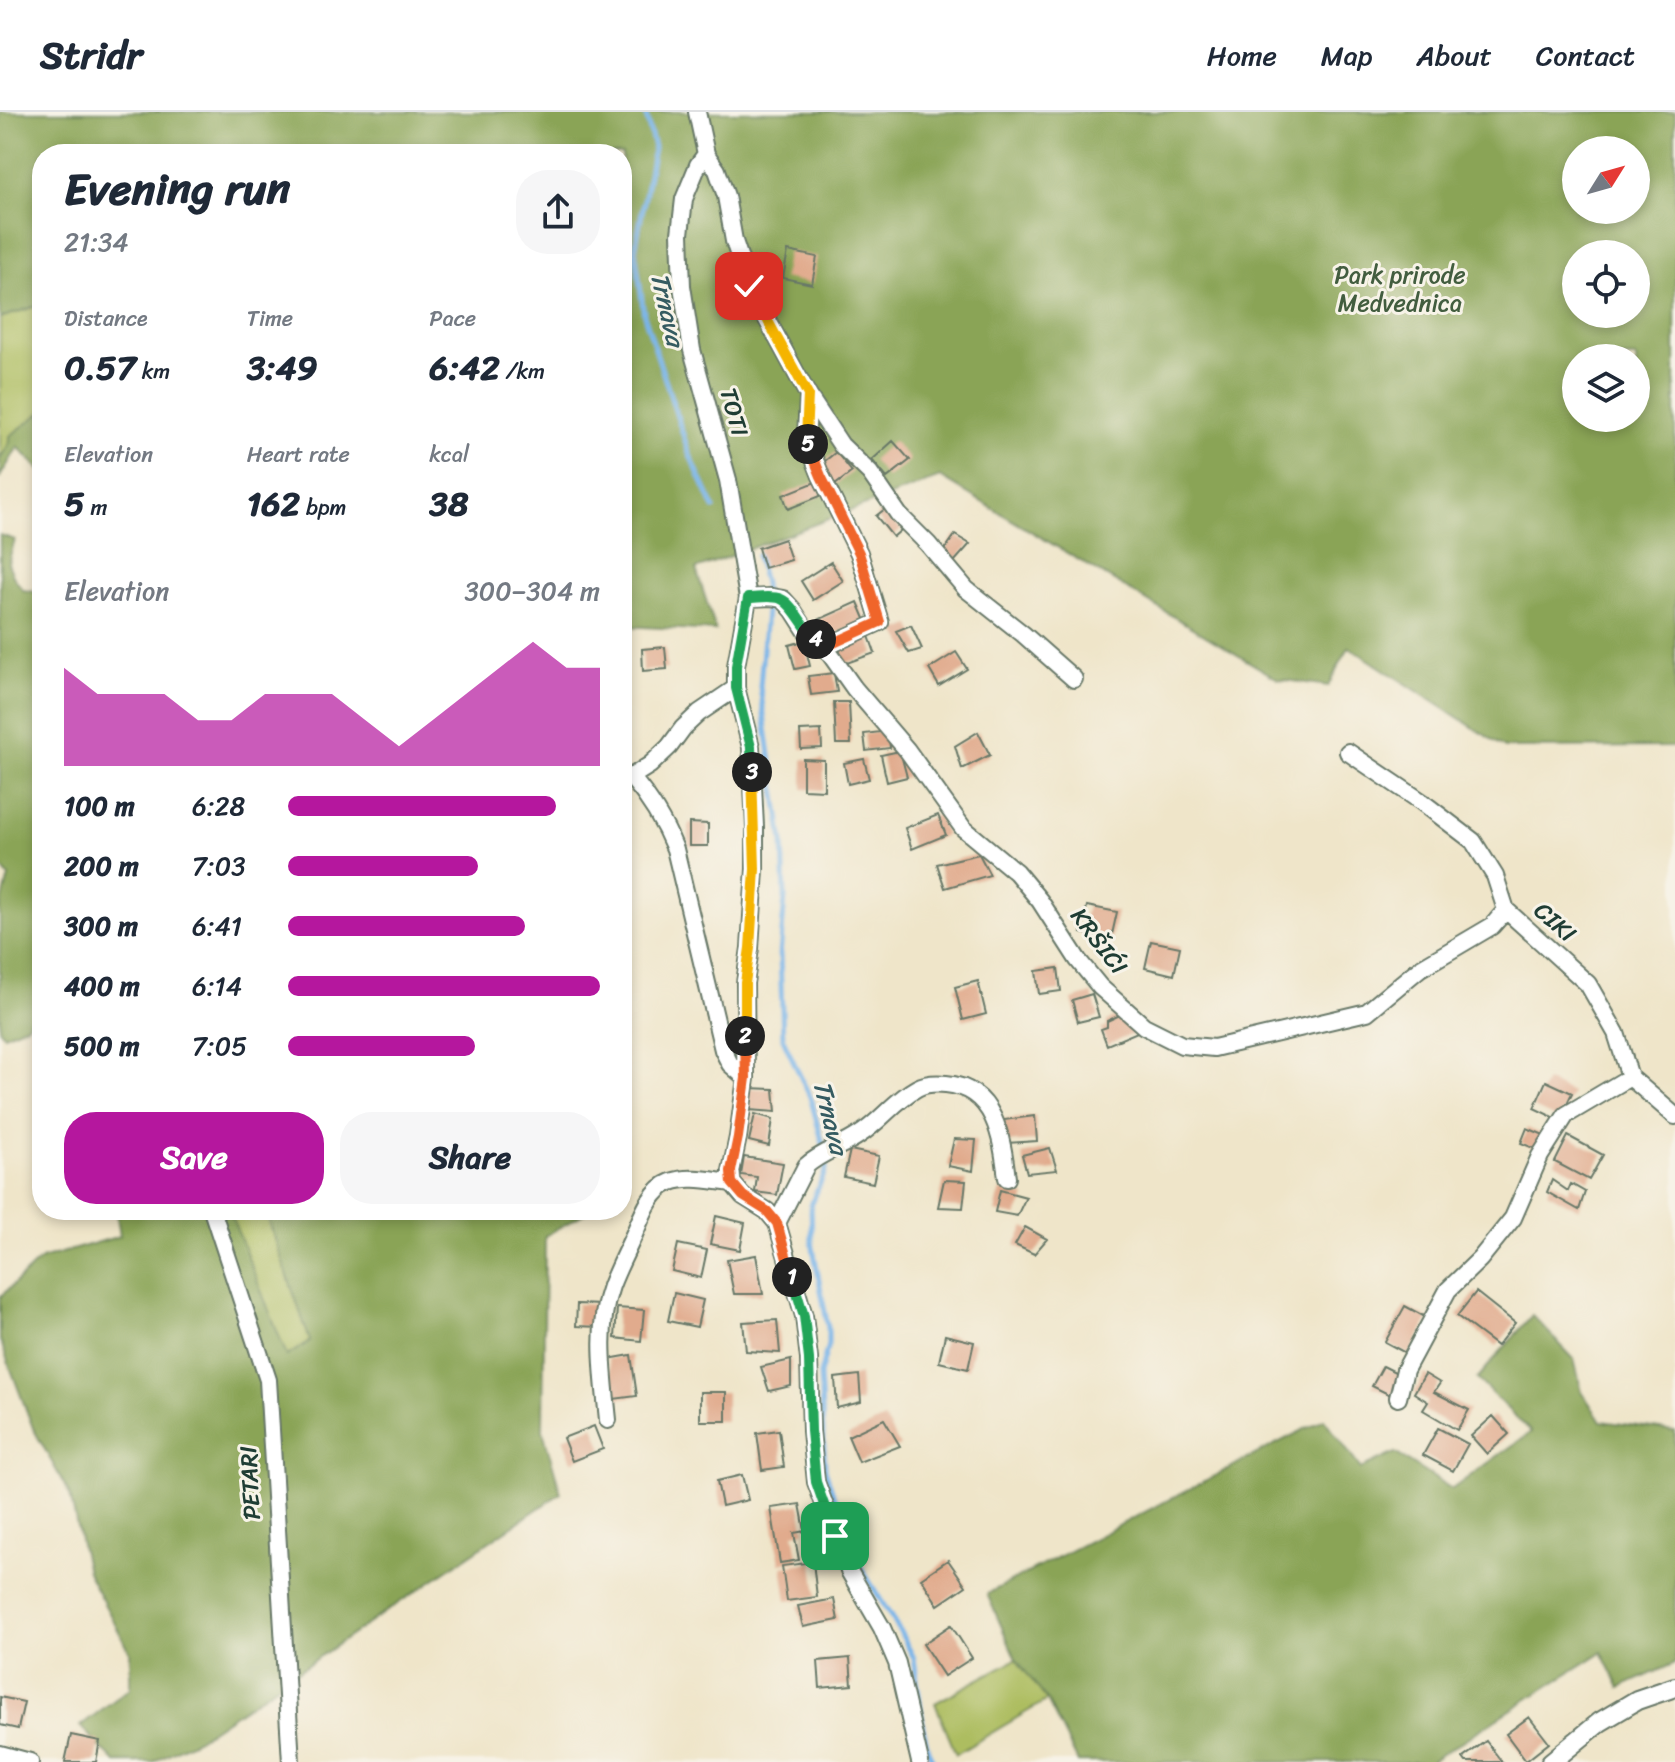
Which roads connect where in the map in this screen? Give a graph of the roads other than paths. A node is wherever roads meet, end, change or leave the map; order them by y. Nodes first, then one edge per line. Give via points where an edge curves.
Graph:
1 (697, 112) edge
2 (706, 154) junction
3 (808, 395) junction
4 (760, 598) junction
5 (825, 647) junction
6 (1074, 679) dead end
7 (736, 688) junction
8 (1348, 752) dead end
9 (632, 773) edge
10 (632, 781) edge
11 (1506, 910) junction
12 (1630, 1077) junction
13 (746, 1078) junction
14 (1675, 1116) edge
15 (1007, 1178) dead end
16 (732, 1183) junction
17 (215, 1220) edge
18 (777, 1223) junction
19 (1398, 1398) dead end
20 (608, 1420) dead end
21 (1675, 1687) edge
22 (0, 1754) edge
23 (30, 1762) edge
24 (291, 1762) edge
25 (920, 1762) edge
26 (1551, 1762) edge

1 - 2 street
2 - 3 street via 726,196 749,286
2 - 4 street, TOTI via 684,199 682,286 692,350
3 - 5 street via 806,438 859,553 880,622
3 - 6 street via 841,445 966,589
4 - 5 street, KRŠIĆI via 783,599
4 - 7 street, TOTI via 736,666
5 - 11 street, KRŠIĆI via 963,828 1016,872 1040,901 1100,987 1144,1026 1182,1045 1214,1048 1367,1012 1419,969 1492,926
7 - 9 street via 699,713 650,765
7 - 13 street, TOTI via 751,747 755,827 745,983
8 - 11 street, CIKI via 1473,841 1495,876
10 - 13 street via 646,794 675,849 723,1050
11 - 12 street, CIKI via 1588,984 1616,1033
12 - 14 street
12 - 19 street via 1566,1115 1540,1156 1513,1218 1448,1290 1405,1370
13 - 16 street, TOTI
15 - 18 street via 991,1112 974,1092 932,1083 917,1087 860,1135 806,1166
16 - 18 street
16 - 20 street via 670,1182 647,1206 610,1288 601,1354
17 - 24 street, PETARI via 268,1380
18 - 25 street via 804,1316 816,1482 849,1571 897,1663
21 - 26 street via 1637,1700 1600,1722
22 - 23 street

